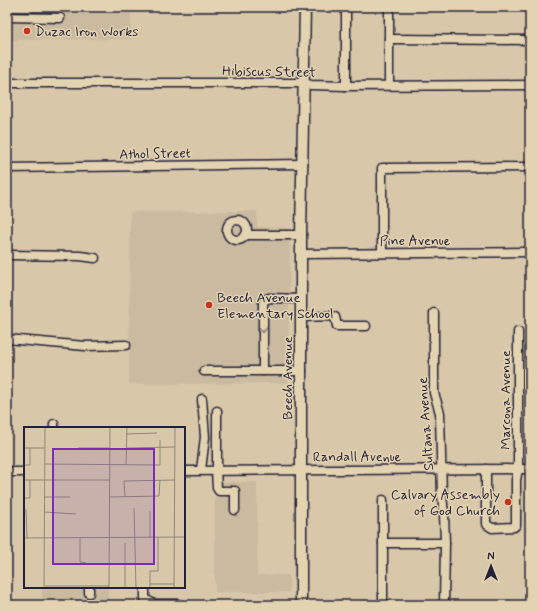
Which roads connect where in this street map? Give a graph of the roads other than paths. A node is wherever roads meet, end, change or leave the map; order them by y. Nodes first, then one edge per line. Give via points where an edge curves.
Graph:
1 (305, 7) edge
2 (346, 7) edge
3 (389, 7) edge
4 (7, 17) edge
5 (60, 18) dead end
6 (389, 39) junction
7 (530, 40) edge
8 (7, 83) edge
9 (304, 83) junction
10 (388, 85) junction
11 (530, 85) edge
12 (346, 86) junction
13 (303, 164) junction
14 (530, 167) edge
15 (7, 168) edge
16 (246, 235) dead end
17 (301, 235) junction
18 (530, 252) edge
19 (382, 253) junction
20 (301, 254) junction
21 (7, 255) edge
22 (95, 258) dead end
23 (301, 299) junction
24 (434, 313) dead end
25 (301, 317) junction
26 (366, 326) dead end
27 (518, 332) dead end
28 (7, 339) edge
29 (126, 345) dead end
30 (204, 371) dead end
31 (263, 371) junction
32 (302, 371) junction
33 (202, 399) dead end
34 (217, 411) dead end
35 (518, 468) junction
36 (530, 468) edge
37 (301, 469) junction
38 (441, 469) junction
39 (486, 469) junction
40 (185, 470) edge
41 (202, 470) junction
42 (216, 470) junction
43 (7, 472) edge
44 (24, 472) edge
45 (383, 500) dead end
46 (235, 510) dead end
47 (383, 543) junction
48 (445, 543) junction
49 (145, 588) edge
50 (178, 604) edge
51 (301, 605) edge
52 (383, 605) edge
53 (444, 605) edge

1 - 9 main road, Beech Avenue
2 - 12 street
3 - 6 street
4 - 5 street
6 - 7 street
6 - 10 street
8 - 9 street, Hibiscus Street
9 - 12 street, Hibiscus Street
9 - 13 main road, Beech Avenue
10 - 11 street, Hibiscus Street
10 - 12 street, Hibiscus Street
13 - 15 street, Athol Street
13 - 17 main road, Beech Avenue
14 - 19 street via 382,168
16 - 17 street
17 - 20 main road, Beech Avenue
18 - 19 street, Pine Avenue
19 - 20 street, Pine Avenue
20 - 23 main road, Beech Avenue
21 - 22 street
23 - 25 main road, Beech Avenue
23 -> 31 street via 269,298 263,303
24 - 38 street, Sultana Avenue via 434,393 440,413
25 - 26 street via 332,316 337,326
25 - 32 main road, Beech Avenue
27 - 35 street, Marcona Avenue
28 - 29 street via 86,346
30 - 31 street
31 - 32 street
32 - 37 main road, Beech Avenue
33 - 41 street via 205,437
34 - 42 street
35 - 36 street, Randall Avenue
35 - 39 street, Randall Avenue
35 - 39 street, Marcona Avenue via 516,525 511,528 492,528 486,524
37 - 38 street, Randall Avenue
37 - 42 street, Randall Avenue
37 - 51 main road, Beech Avenue
38 - 39 street, Randall Avenue
38 - 48 street, Sultana Avenue
40 - 41 street, Randall Avenue
41 - 42 street, Randall Avenue
42 - 46 street via 216,488 219,491 235,491
43 - 44 street
45 - 47 street
47 - 48 street
47 - 52 street
48 - 53 street, Sultana Avenue
49 - 50 street via 145,599 154,604

